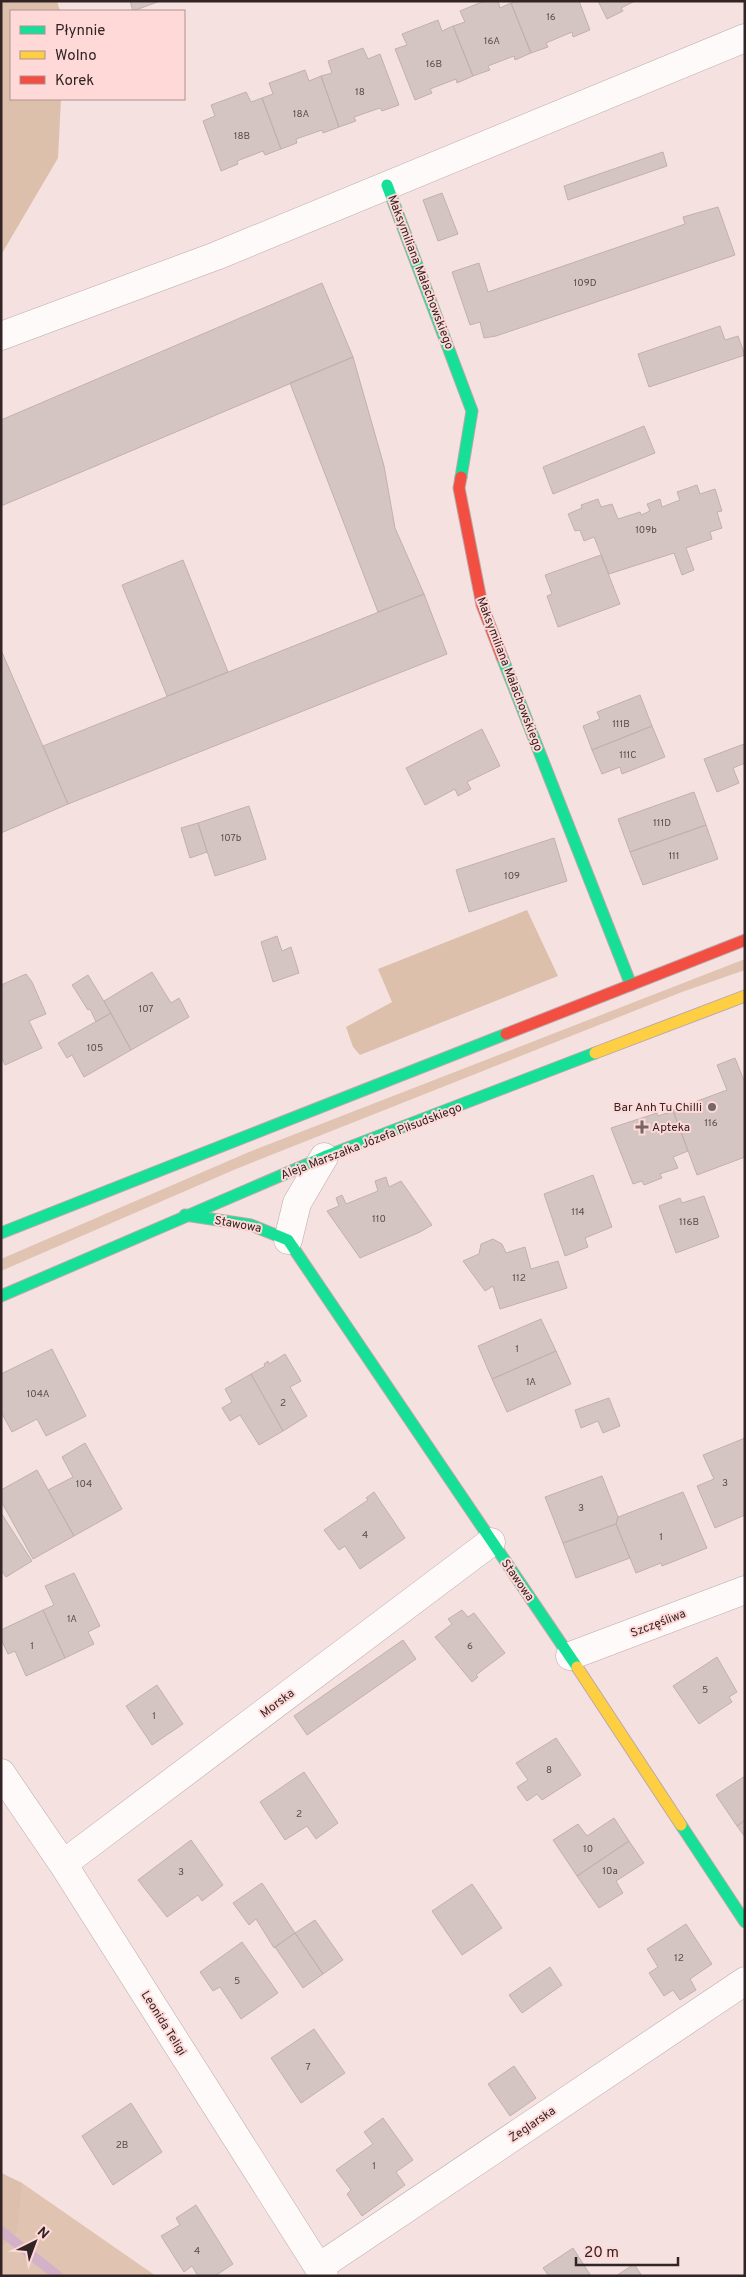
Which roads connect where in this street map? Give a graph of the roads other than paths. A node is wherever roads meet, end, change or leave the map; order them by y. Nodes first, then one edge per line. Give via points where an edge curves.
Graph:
1 (745, 38) edge
2 (387, 185) junction
3 (1, 336) edge
4 (745, 940) edge
5 (631, 985) junction
6 (745, 996) edge
7 (324, 1157) junction
8 (185, 1215) junction
9 (1, 1233) edge
10 (288, 1240) junction
11 (1, 1296) edge
12 (491, 1542) junction
13 (745, 1590) edge
14 (570, 1656) junction
15 (1, 1773) edge
16 (63, 1864) junction
17 (745, 1922) edge
18 (745, 1980) edge
19 (322, 2272) edge

1 - 2 street, Maksymiliana Małachowskiego
2 - 3 street, Maksymiliana Małachowskiego via 216,256
2 - 5 street, Maksymiliana Małachowskiego via 472,410 459,488 482,605
4 - 5 street
5 - 9 street
6 - 7 street, Aleja Marszałka Józefa Piłsudskiego
7 - 8 street, Aleja Marszałka Józefa Piłsudskiego
7 - 10 street via 297,1203
8 - 10 street, Stawowa via 249,1224
8 - 11 street, Aleja Marszałka Józefa Piłsudskiego
10 - 12 street, Stawowa
12 - 14 street, Stawowa
12 - 16 street, Morska
13 - 14 street, Szczęśliwa
14 - 17 street, Stawowa
15 - 16 street, Leonida Teligi
16 - 19 street, Leonida Teligi
18 - 19 street, Żeglarska

